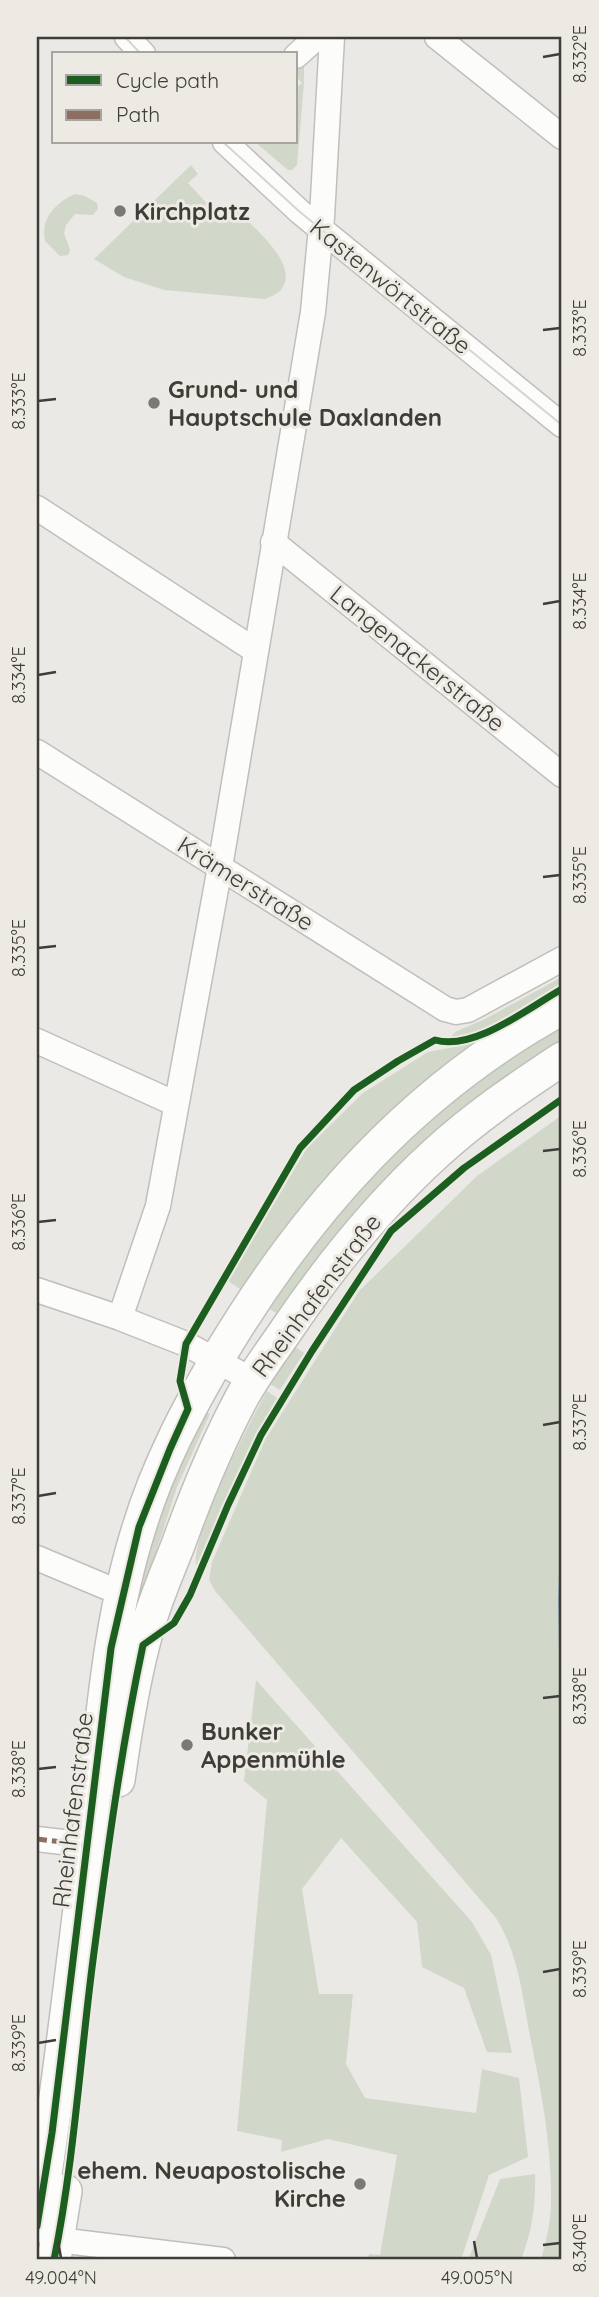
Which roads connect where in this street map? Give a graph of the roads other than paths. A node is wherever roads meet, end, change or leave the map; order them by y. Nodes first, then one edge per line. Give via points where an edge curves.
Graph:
1 (127, 37) edge
2 (317, 37) edge
3 (332, 37) edge
4 (437, 37) edge
5 (141, 52) edge
6 (298, 54) edge
7 (562, 137) edge
8 (227, 144) edge
9 (320, 228) junction
10 (562, 425) edge
11 (37, 508) edge
12 (273, 542) junction
13 (256, 651) junction
14 (37, 752) edge
15 (562, 775) edge
16 (220, 867) junction
17 (562, 959) edge
18 (562, 1008) edge
19 (37, 1041) edge
20 (562, 1059) edge
21 (176, 1104) junction
22 (37, 1290) edge
23 (120, 1318) junction
24 (217, 1360) junction
25 (252, 1380) junction
26 (37, 1558) edge
27 (123, 1590) junction
28 (37, 1839) edge
29 (88, 1845) junction
30 (49, 2242) edge
31 (223, 2260) edge

1 - 5 street
2 - 6 street
3 - 9 street
4 - 7 street
8 - 9 street, Kastenwörtstraße
9 - 10 street, Kastenwörtstraße
9 - 12 street via 313,312
11 - 13 street
12 - 13 street
12 - 15 street, Langenackerstraße
13 - 16 street
14 - 16 street, Krämerstraße
16 - 17 street, Krämerstraße via 456,1012 468,1010
16 - 21 street
18 - 24 main road, Rheinhafenstraße via 476,1062 357,1166 284,1255
19 - 21 street
20 - 25 main road, Rheinhafenstraße via 470,1124 396,1192 358,1232
21 - 23 street via 158,1206
22 - 23 street
23 - 24 street
24 - 25 street
24 - 27 main road, Rheinhafenstraße via 170,1449 139,1527
25 - 30 main road, Rheinhafenstraße via 199,1487 146,1632 125,1730 74,2135
26 - 27 street
27 - 29 main road, Rheinhafenstraße via 111,1648
28 - 29 street
29 - 30 main road, Rheinhafenstraße via 52,2133
30 - 31 street

